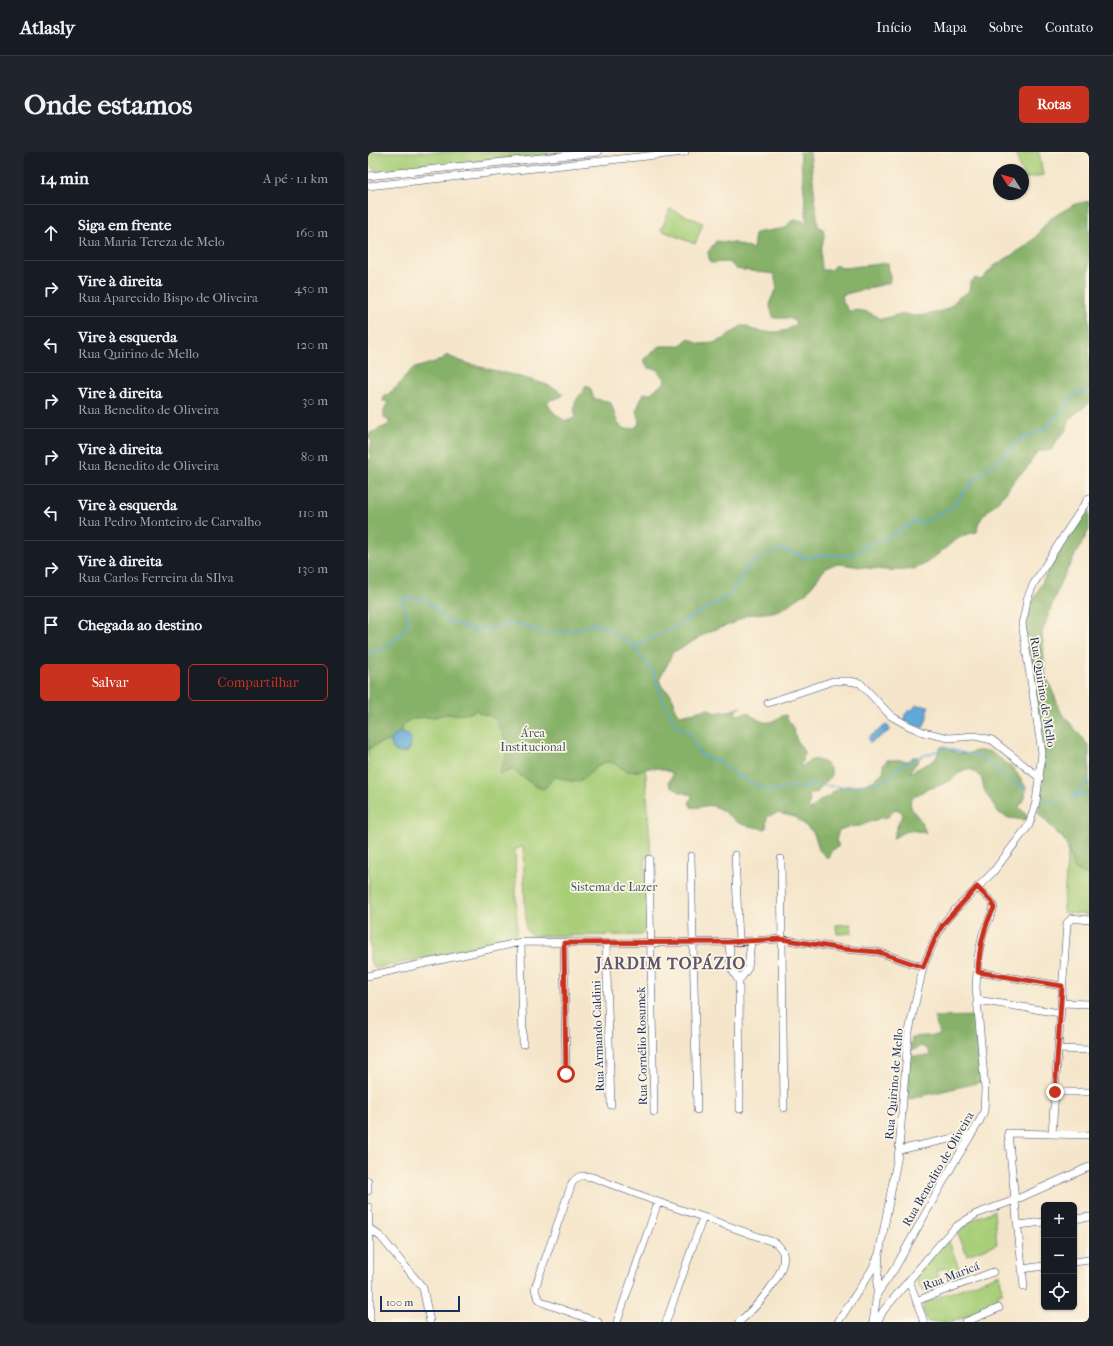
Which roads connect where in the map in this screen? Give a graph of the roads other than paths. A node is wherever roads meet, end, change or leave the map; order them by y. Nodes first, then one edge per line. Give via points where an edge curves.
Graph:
1 (598, 152) edge
2 (685, 152) edge
3 (634, 154) edge
4 (427, 171) junction
5 (368, 176) edge
6 (429, 180) junction
7 (368, 186) edge
8 (1089, 498) edge
9 (768, 703) dead end
10 (1040, 778) junction
11 (735, 855) dead end
12 (691, 856) dead end
13 (649, 859) dead end
14 (781, 859) dead end
15 (977, 887) junction
16 (1089, 920) edge
17 (781, 939) junction
18 (739, 941) junction
19 (750, 941) junction
20 (521, 942) junction
21 (651, 942) junction
22 (693, 942) junction
23 (729, 942) junction
24 (564, 943) junction
25 (606, 943) junction
26 (923, 967) junction
27 (978, 972) junction
28 (368, 976) edge
29 (739, 981) junction
30 (1062, 986) junction
31 (977, 1000) junction
32 (1061, 1003) junction
33 (1089, 1004) edge
34 (1060, 1013) junction
35 (523, 1044) dead end
36 (1058, 1049) junction
37 (1089, 1050) edge
38 (566, 1074) dead end
39 (1055, 1092) junction
40 (1089, 1092) edge
41 (611, 1105) dead end
42 (784, 1108) dead end
43 (740, 1109) dead end
44 (697, 1110) dead end
45 (654, 1112) dead end
46 (972, 1134) junction
47 (1052, 1134) junction
48 (1089, 1135) edge
49 (899, 1150) junction
50 (1089, 1167) edge
51 (368, 1181) edge
52 (368, 1191) edge
53 (1015, 1200) junction
54 (658, 1202) junction
55 (368, 1207) edge
56 (703, 1217) junction
57 (1089, 1218) edge
58 (1077, 1219) edge
59 (1041, 1222) edge
60 (1018, 1225) junction
61 (369, 1228) edge
62 (879, 1254) junction
63 (1089, 1261) edge
64 (1077, 1262) edge
65 (1041, 1266) edge
66 (1022, 1269) junction
67 (993, 1272) dead end
68 (909, 1280) junction
69 (1024, 1287) dead end
70 (877, 1294) junction
71 (916, 1301) junction
72 (999, 1308) dead end
73 (975, 1320) edge
74 (370, 1322) edge
75 (430, 1322) edge
76 (598, 1322) edge
77 (617, 1322) edge
78 (666, 1322) edge
79 (740, 1322) edge
80 (838, 1322) edge
81 (873, 1322) edge
82 (877, 1322) edge
83 (924, 1322) edge
84 (964, 1322) edge

1 - 4 street
2 - 3 street
3 - 6 street
4 - 5 street
4 - 6 street
6 - 7 street
8 - 10 street, Rua Quirino de Mello via 1033,585 1022,623 1042,753
9 - 10 street via 833,681 860,683 891,716 907,725 949,738 975,736 992,740
10 - 15 street, Rua Quirino de Mello via 1029,825 993,872
11 - 18 street
12 - 22 street
13 - 21 street, Rua Cornélio Rosumek
14 - 17 street
15 - 26 street, Rua Quirino de Mello via 943,924
15 - 27 street, Rua Benedito de Oliveira via 992,902 994,908 983,933
16 - 30 street via 1072,918 1067,922
17 - 19 street
17 - 26 street via 878,952
17 - 42 street
18 - 19 street
18 - 23 street
19 - 29 street via 748,968
20 - 24 street
20 - 28 street
20 - 35 street
21 - 22 street
21 - 25 street
21 - 45 street, Rua Cornélio Rosumek
22 - 23 street
22 - 44 street
23 - 29 street via 731,968
24 - 25 street
24 - 38 street
25 - 41 street, Rua Armando Caldini
26 - 49 street, Rua Quirino de Mello via 908,1036
27 - 30 street
27 - 31 street, Rua Benedito de Oliveira
29 - 43 street
30 - 32 street
31 - 34 street
31 - 46 street, Rua Benedito de Oliveira via 985,1089 984,1111
32 - 33 street
32 - 34 street
34 - 36 street
36 - 37 street
36 - 39 street
39 - 40 street
39 - 47 street
46 - 49 street
46 - 70 street, Rua Benedito de Oliveira via 895,1268
47 - 48 street
47 - 53 street via 1008,1133
49 - 62 street, Rua Quirino de Mello
50 - 53 street
51 - 52 street
53 - 60 street
53 - 68 street via 976,1214 957,1226
54 - 56 street
54 - 76 street via 592,1177 582,1175 572,1183 535,1288 536,1295 544,1302
54 - 77 street
55 - 61 street
56 - 78 street
56 - 79 street via 776,1243 782,1249 783,1262 776,1279 768,1292
57 - 58 street
59 - 60 street
60 - 66 street
61 - 74 street
61 - 75 street via 381,1237 423,1288
62 - 70 street, Rua Quirino de Mello
62 - 80 street
63 - 64 street
65 - 66 street
66 - 69 street
67 - 71 street, Rua Maricá
68 - 71 street
68 - 82 street
70 - 81 street, Rua Quirino de Mello
71 - 83 street
72 - 73 street
73 - 84 street

